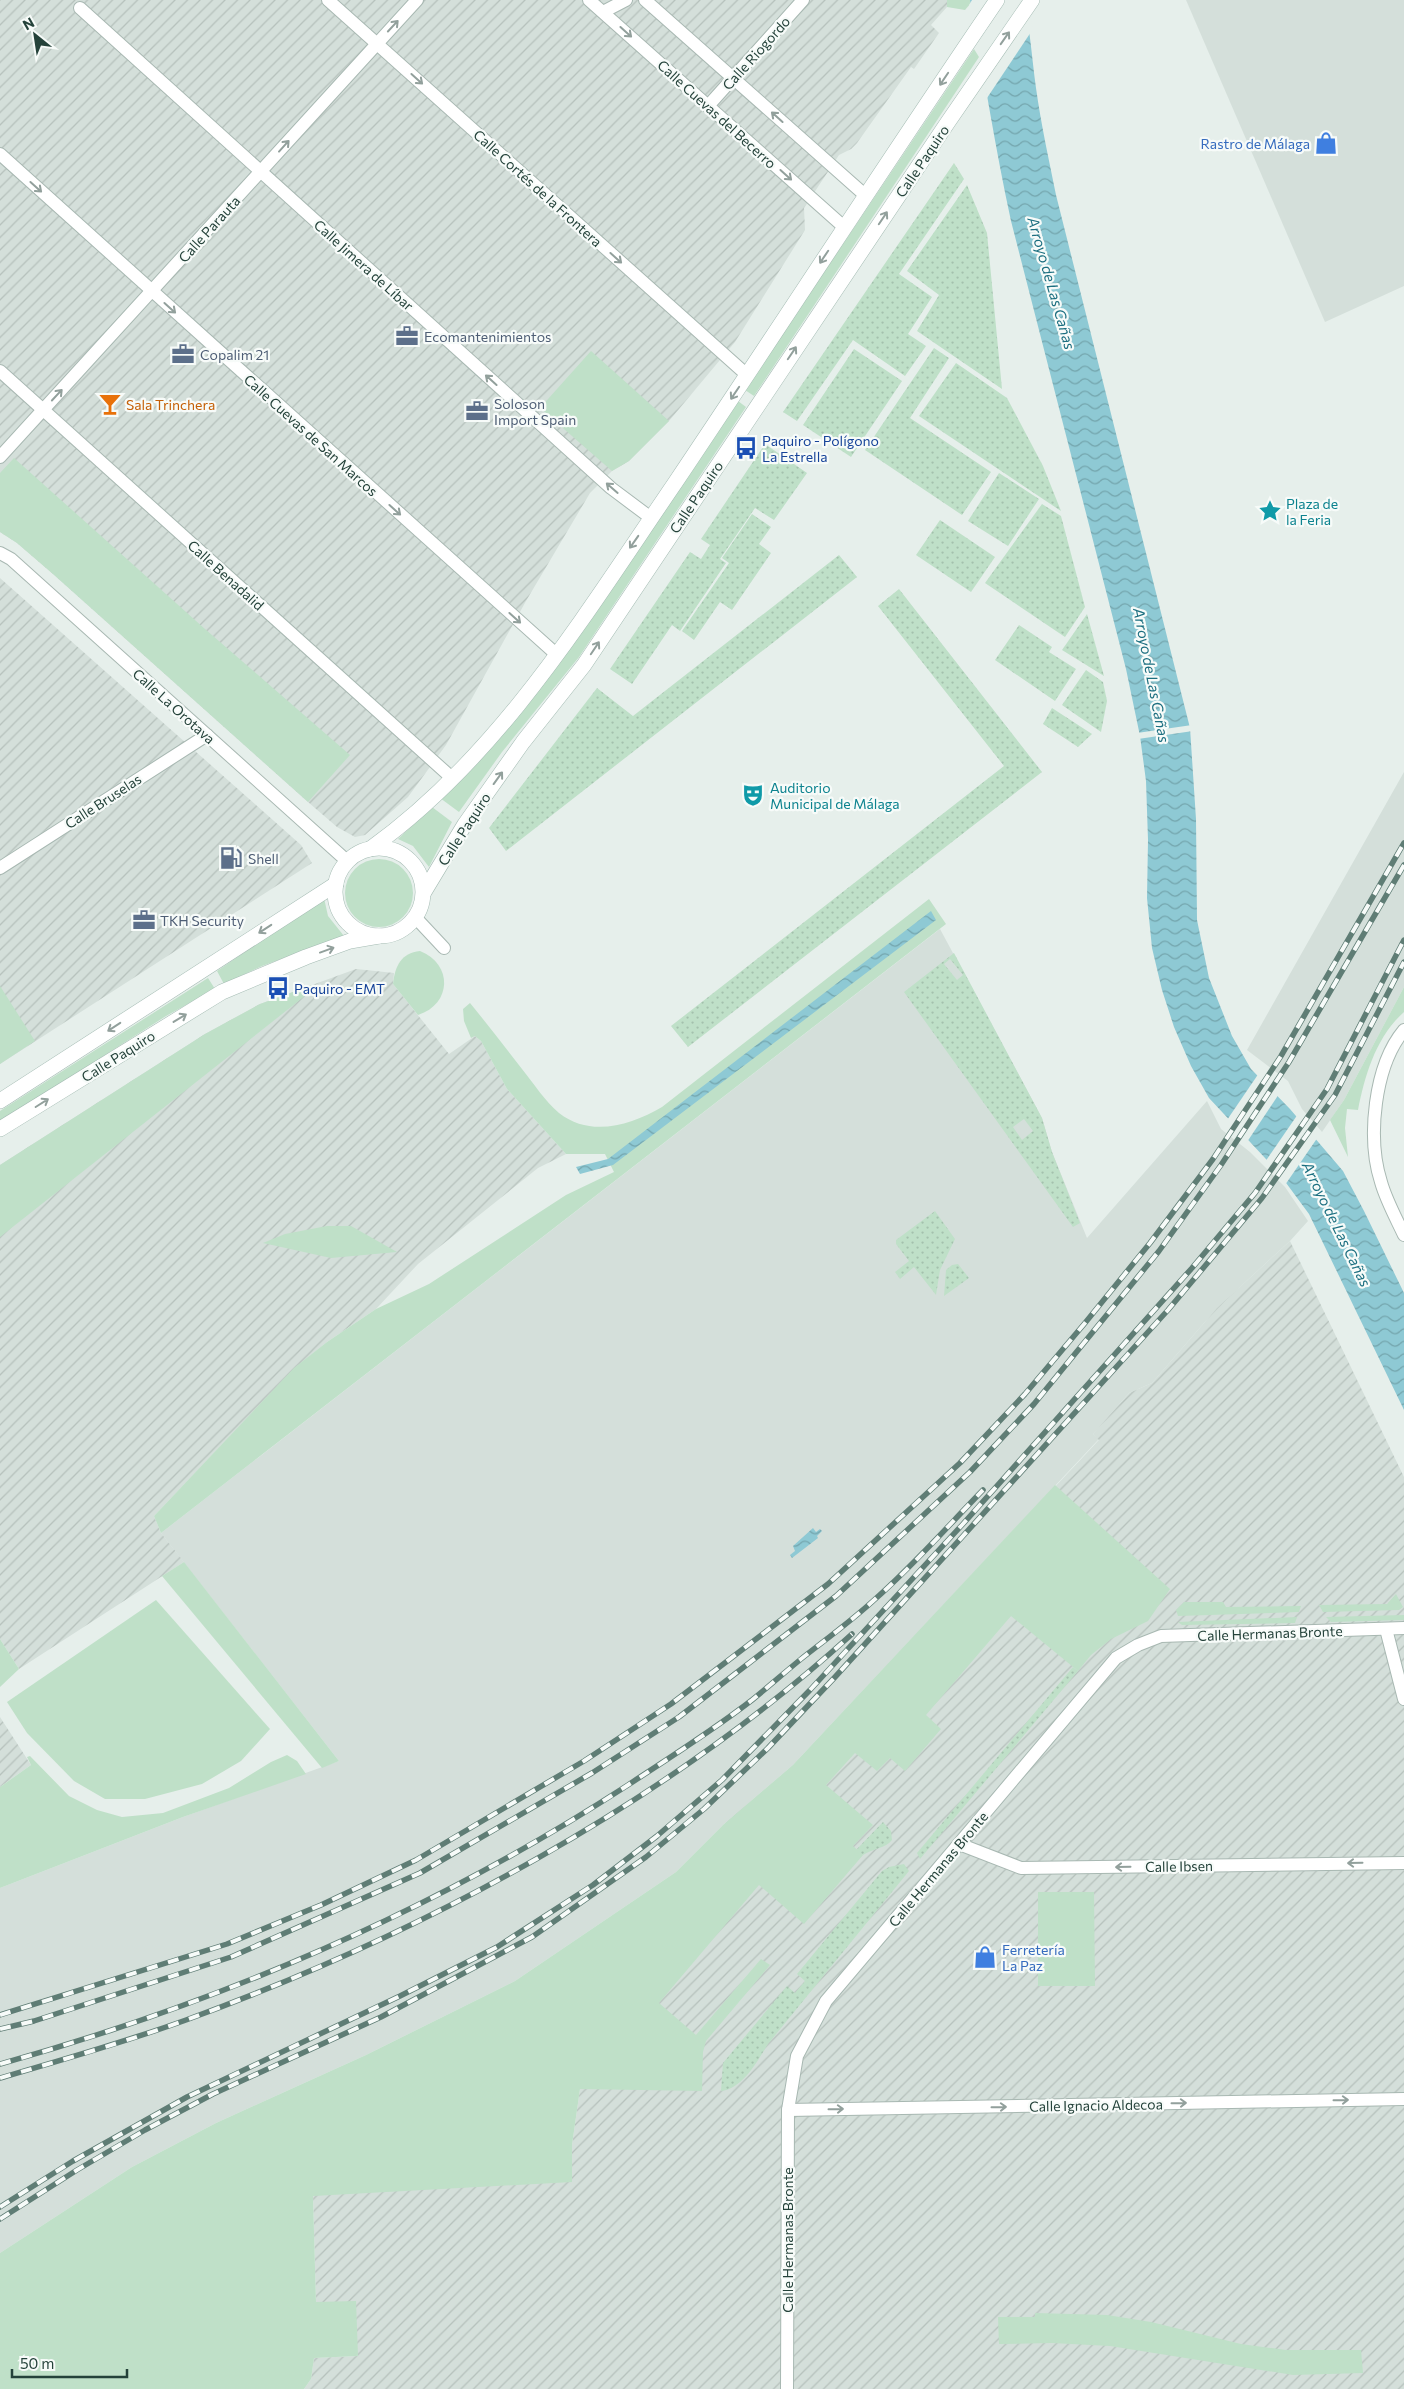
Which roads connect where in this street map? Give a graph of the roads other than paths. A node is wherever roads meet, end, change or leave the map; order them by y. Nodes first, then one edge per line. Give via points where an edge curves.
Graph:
1 (328, 0) edge
2 (417, 0) edge
3 (590, 0) edge
4 (626, 0) edge
5 (645, 0) edge
6 (803, 0) edge
7 (997, 0) edge
8 (1032, 0) edge
9 (80, 8) dead end
10 (603, 12) junction
11 (377, 43) junction
12 (734, 79) junction
13 (708, 106) junction
14 (0, 154) edge
15 (260, 172) junction
16 (866, 196) junction
17 (844, 227) junction
18 (152, 292) junction
19 (0, 371) edge
20 (747, 375) junction
21 (43, 410) junction
22 (0, 457) edge
23 (651, 518) junction
24 (0, 552) edge
25 (556, 654) junction
26 (207, 735) junction
27 (452, 778) junction
28 (370, 849) junction
29 (347, 861) junction
30 (0, 868) edge
31 (336, 884) junction
32 (424, 892) junction
33 (415, 917) junction
34 (379, 936) junction
35 (444, 948) dead end
36 (1404, 1030) edge
37 (0, 1101) edge
38 (0, 1129) edge
39 (1404, 1235) edge
40 (1404, 1628) edge
41 (1386, 1629) junction
42 (1404, 1699) edge
43 (959, 1844) junction
44 (1404, 1863) edge
45 (1404, 2099) edge
46 (788, 2110) junction
47 (787, 2389) edge

1 - 11 street, Calle Cortés de la Frontera
11 -> 2 street, Calle Parauta
3 - 10 street, Calle Cuevas del Becerro
4 - 10 street
5 - 12 street
6 - 12 street, Calle Riogordo
7 -> 16 main road, Calle Paquiro
32 -> 8 main road, Calle Paquiro via 465,824 523,742 584,665
9 - 15 street, Calle Jimera de Líbar
10 -> 13 street, Calle Cuevas del Becerro
15 -> 11 street, Calle Parauta
11 -> 20 street, Calle Cortés de la Frontera
12 - 13 street, Calle Riogordo
16 -> 12 street
13 -> 17 street, Calle Cuevas del Becerro
14 -> 18 street, Calle Cuevas de San Marcos
15 - 18 street, Calle Parauta
23 -> 15 street, Calle Jimera de Líbar via 612,488
16 - 17 main road, Calle Paquiro
17 -> 20 main road, Calle Paquiro
21 -> 18 street, Calle Parauta
18 -> 25 street, Calle Cuevas de San Marcos
19 - 21 street, Calle Benadalid
20 -> 23 main road, Calle Paquiro
21 - 22 street, Calle Parauta
21 - 27 street, Calle Benadalid
23 -> 25 main road, Calle Paquiro
24 - 26 street, Calle La Orotava
25 - 27 main road, Calle Paquiro via 476,754
26 - 29 street, Calle La Orotava
26 - 30 street, Calle Bruselas
27 - 28 main road, Calle Paquiro
28 - 29 main road
28 - 32 main road via 390,849 407,857 419,873
29 - 31 main road
31 - 34 main road via 336,900 341,915 365,934
31 -> 37 main road, Calle Paquiro
32 - 33 main road
33 - 34 main road via 396,933
33 - 35 street
38 -> 34 main road, Calle Paquiro via 222,992 306,957
36 - 39 street via 1380,1082 1374,1148 1381,1182
40 - 41 street, Calle Hermanas Bronte
41 - 42 street
41 - 43 street, Calle Hermanas Bronte via 1161,1636 1138,1645 1116,1658
44 -> 43 street, Calle Ibsen via 1020,1868
43 - 46 street, Calle Hermanas Bronte via 826,2001 797,2056
46 -> 45 street, Calle Ignacio Aldecoa
46 - 47 street, Calle Hermanas Bronte

